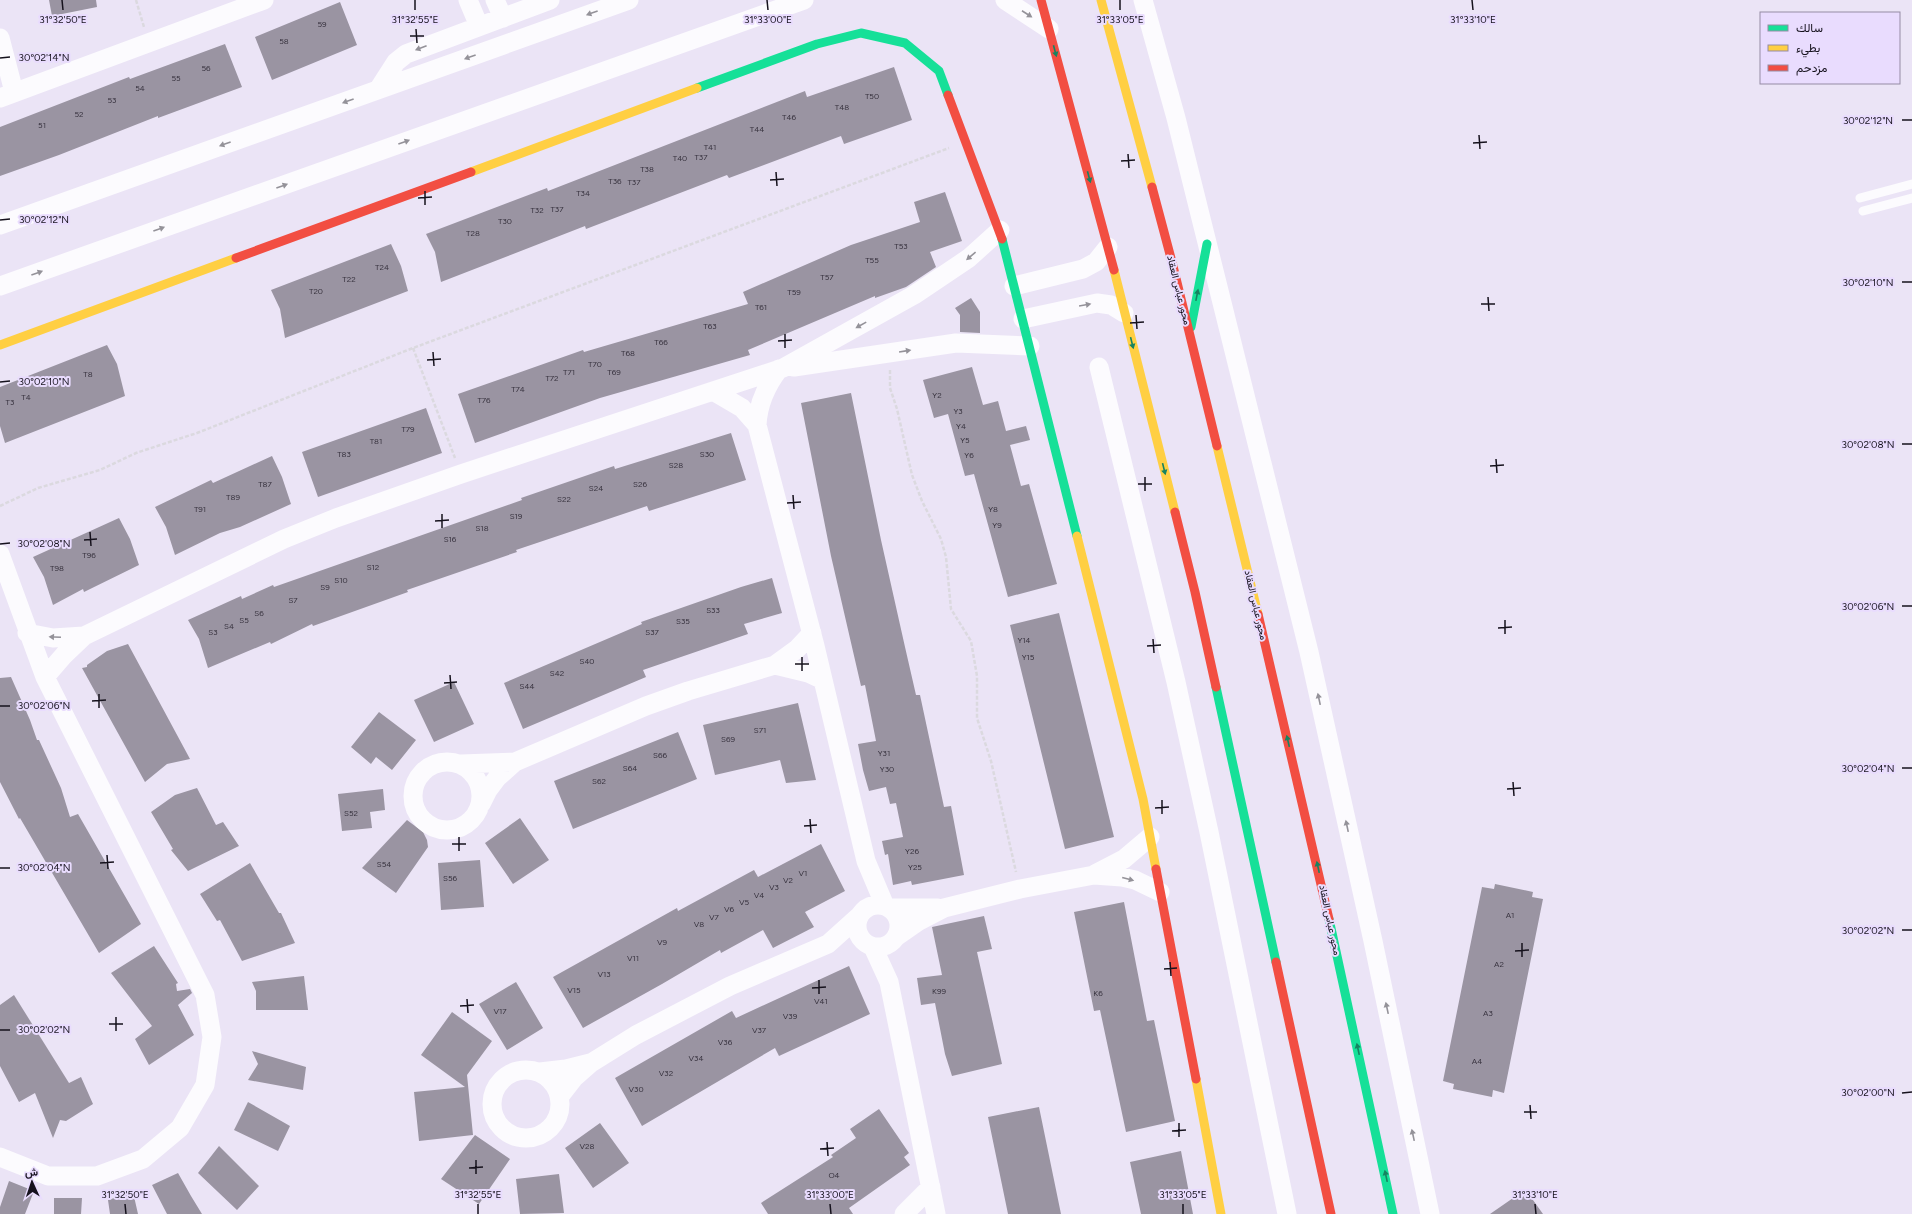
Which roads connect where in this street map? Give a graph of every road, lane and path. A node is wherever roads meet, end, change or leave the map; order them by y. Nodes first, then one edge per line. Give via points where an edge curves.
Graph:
1 (136, 0) edge
2 (264, 0) edge
3 (468, 0) edge
4 (495, 0) edge
5 (550, 0) edge
6 (804, 0) edge
7 (1005, 0) edge
8 (1041, 0) edge
9 (1101, 0) edge
10 (1143, 0) edge
11 (625, 1) edge
12 (503, 18) junction
13 (479, 26) junction
14 (1049, 29) junction
15 (0, 38) edge
16 (148, 43) junction
17 (378, 90) junction
18 (7, 95) edge
19 (966, 141) junction
20 (1912, 184) edge
21 (1860, 198) dead end
22 (1912, 198) edge
23 (1863, 211) dead end
24 (0, 225) edge
25 (1000, 230) junction
26 (1207, 244) junction
27 (1108, 248) junction
28 (0, 286) edge
29 (1014, 286) junction
30 (1124, 313) junction
31 (1023, 319) junction
32 (1190, 334) junction
33 (0, 345) edge
34 (1030, 346) junction
35 (413, 348) junction
36 (890, 354) junction
37 (1099, 367) dead end
38 (781, 369) junction
39 (713, 391) junction
40 (756, 425) junction
41 (461, 474) junction
42 (0, 506) edge
43 (0, 554) edge
44 (27, 633) junction
45 (812, 633) junction
46 (84, 636) junction
47 (776, 665) junction
48 (45, 678) junction
49 (823, 680) junction
50 (515, 762) junction
51 (461, 764) junction
52 (481, 804) junction
53 (1150, 836) junction
54 (866, 861) junction
55 (1094, 874) junction
56 (1020, 888) junction
57 (1160, 892) junction
58 (887, 907) junction
59 (944, 908) junction
60 (860, 915) junction
61 (895, 939) junction
62 (828, 944) junction
63 (871, 947) junction
64 (890, 982) junction
65 (591, 1063) junction
66 (540, 1072) junction
67 (560, 1096) junction
68 (0, 1157) edge
69 (931, 1187) junction
70 (904, 1214) edge
71 (936, 1214) edge
72 (1221, 1214) edge
73 (1287, 1214) edge
74 (1331, 1214) edge
75 (1393, 1214) edge
76 (1430, 1214) edge

1 - 16 path
2 - 16 street
3 - 13 street
4 - 12 street
5 - 12 street
28 -> 6 street
7 -> 14 street
8 - 14 main road
9 - 32 main road, محور عباس العقاد
10 - 26 street
11 -> 17 street
12 - 13 street
13 -> 17 street via 406,54 396,62
14 -> 27 main road
15 - 18 street
16 - 18 street
17 -> 24 street
19 - 25 main road
19 - 33 main road via 940,71 904,43 861,33 809,47
19 - 35 path
20 - 21 lane
22 - 23 lane
25 - 29 main road
25 -> 38 street via 969,258 914,295
32 -> 26 main road
76 -> 26 street via 1373,941 1310,660
27 - 29 street via 1096,262 1083,269
27 - 30 main road
29 - 31 main road
31 -> 30 street via 1097,303 1111,305
30 -> 74 main road via 1195,592
31 - 34 main road
75 -> 32 main road, محور عباس العقاد via 1312,841
36 -> 34 street via 956,343
34 - 53 main road via 1143,799
35 - 41 path
35 - 42 path via 216,426 136,453 100,470 38,488
36 - 38 street
36 - 56 path via 890,388 912,475 941,539 946,557 951,609 971,641 977,676 977,718 991,761
37 - 73 street via 1176,682
38 - 39 street
38 - 40 street via 765,392
39 - 40 street via 737,405
39 - 41 street
40 - 45 street
41 - 46 street via 389,498 284,539
43 - 44 street
46 -> 44 street via 53,638
44 - 48 street
45 - 47 street
45 - 49 street
46 - 48 street
47 - 49 street via 808,673
47 - 50 street via 646,706
48 - 68 street via 205,995 212,1037 205,1085 180,1128 143,1159 97,1176 48,1176
49 - 54 street
50 - 51 street
50 - 52 street via 497,778
51 - 52 street via 474,773 479,782
51 - 52 street via 444,762 424,770 413,788 415,810 429,826 450,831 470,822
53 - 55 street via 1124,859
53 - 57 main road
54 - 58 street
54 - 60 street
55 - 56 street
55 -> 57 street via 1122,877
56 - 59 street
57 - 72 main road
58 - 59 street
58 - 60 street via 871,906
58 - 61 street via 899,921
59 - 61 street via 919,921
60 - 62 street
60 - 63 street via 856,926 858,934 862,941
61 - 63 street via 885,947
61 - 64 street
62 - 63 street via 849,943
62 - 65 street via 772,967 683,1010
63 - 64 street
64 - 69 street
65 - 66 street
65 - 67 street via 574,1078
66 - 67 street via 556,1086
66 - 67 street via 518,1070 500,1081 494,1090 492,1101 497,1121 508,1132 523,1138 534,1137 544,1133 558,1117
69 - 70 street
69 - 71 street

